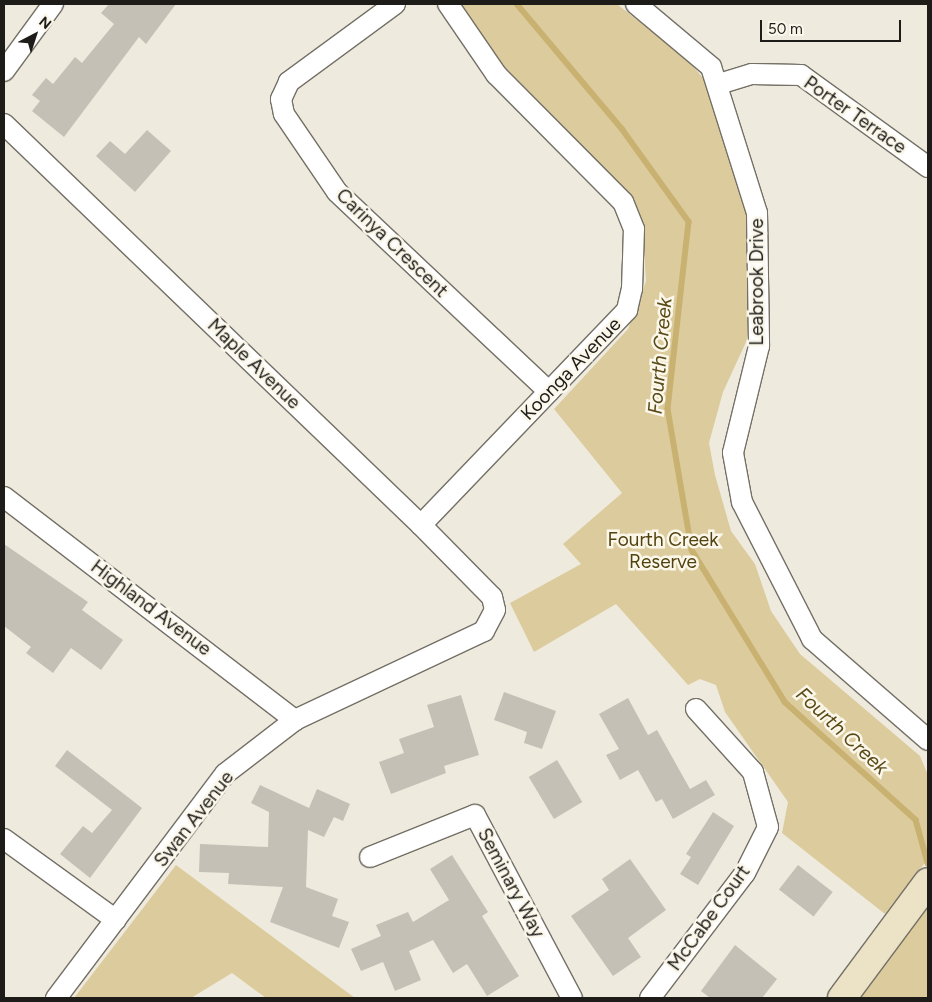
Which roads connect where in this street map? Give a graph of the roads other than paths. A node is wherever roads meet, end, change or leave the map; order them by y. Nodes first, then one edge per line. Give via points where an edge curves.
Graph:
1 (53, 4) edge
2 (395, 4) edge
3 (448, 4) edge
4 (636, 4) edge
5 (4, 71) edge
6 (719, 84) junction
7 (4, 124) edge
8 (928, 167) edge
9 (549, 392) junction
10 (4, 497) edge
11 (421, 525) junction
12 (495, 610) joint
13 (696, 709) dead end
14 (295, 720) junction
15 (928, 740) edge
16 (4, 839) edge
17 (370, 858) dead end
18 (928, 882) edge
19 (116, 920) junction
20 (56, 998) edge
21 (572, 998) edge
22 (650, 998) edge
23 (842, 998) edge

1 - 5 street
2 - 9 street, Carinya Crescent via 289,82 280,99 284,114 337,192
3 - 9 street, Koonga Avenue via 496,74 623,202 634,229 627,310
4 - 6 street, Leabrook Drive via 700,53
6 - 8 street, Porter Terrace via 752,74 801,75
6 - 15 street, Leabrook Drive via 757,213 759,346 733,453 742,502 812,639
7 - 11 street, Maple Avenue
9 - 11 street, Koonga Avenue
10 - 14 street, Highland Avenue
11 - 12 street, Maple Avenue via 492,597
12 - 14 street, Swan Avenue via 484,631
13 - 22 street, McCabe Court via 753,772 768,827 745,873
14 - 19 street, Swan Avenue via 225,774
16 - 19 street
17 - 21 street, Seminary Way via 475,815
18 - 23 main road
19 - 20 street, Swan Avenue

